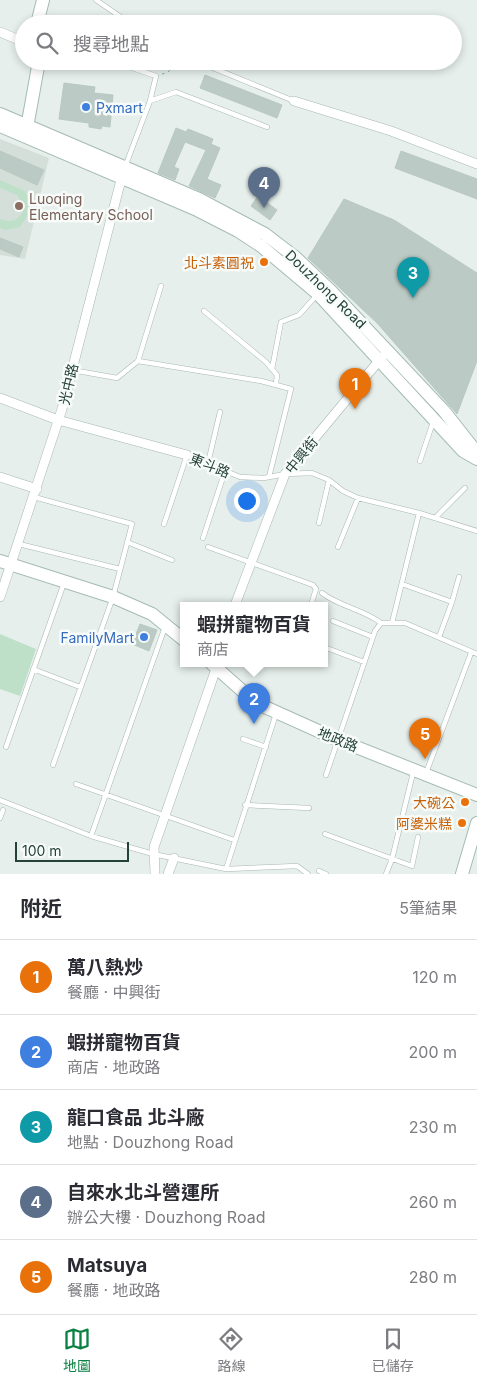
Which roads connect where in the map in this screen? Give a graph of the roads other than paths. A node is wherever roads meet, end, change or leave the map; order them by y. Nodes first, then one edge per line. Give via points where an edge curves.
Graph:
1 (43, 0) edge
2 (96, 0) edge
3 (40, 15) edge
4 (118, 15) edge
5 (0, 32) edge
6 (15, 38) edge
7 (37, 70) edge
8 (139, 70) edge
9 (218, 70) edge
10 (142, 71) joint
11 (294, 101) joint
12 (150, 102) junction
13 (0, 114) edge
14 (0, 126) edge
15 (267, 127) dead end
16 (26, 131) junction
17 (477, 164) edge
18 (123, 172) junction
19 (197, 204) junction
20 (161, 286) dead end
21 (318, 294) junction
22 (204, 311) dead end
23 (384, 355) junction
24 (138, 361) junction
25 (272, 369) junction
26 (70, 370) junction
27 (276, 384) junction
28 (0, 398) edge
29 (220, 412) dead end
30 (439, 415) junction
31 (58, 420) junction
32 (477, 453) edge
33 (186, 455) junction
34 (477, 459) edge
35 (420, 461) dead end
36 (208, 463) junction
37 (225, 472) junction
38 (285, 474) junction
39 (0, 477) edge
40 (269, 477) junction
41 (329, 480) junction
42 (465, 488) dead end
43 (35, 493) junction
44 (358, 498) junction
45 (419, 513) junction
46 (435, 518) junction
47 (318, 523) dead end
48 (164, 524) dead end
49 (477, 531) edge
50 (203, 538) dead end
51 (127, 542) junction
52 (19, 544) junction
53 (208, 547) dead end
54 (338, 547) dead end
55 (172, 560) dead end
56 (251, 561) junction
57 (6, 563) edge
58 (120, 570) junction
59 (459, 577) dead end
60 (64, 582) junction
61 (402, 584) junction
62 (322, 593) dead end
63 (0, 597) edge
64 (113, 597) junction
65 (236, 602) edge
66 (312, 602) edge
67 (452, 602) junction
68 (333, 621) dead end
69 (381, 623) junction
70 (392, 623) junction
71 (166, 625) junction
72 (180, 637) edge
73 (373, 637) junction
74 (439, 637) junction
75 (328, 648) edge
76 (471, 653) junction
77 (477, 654) edge
78 (364, 662) junction
79 (214, 667) edge
80 (218, 667) edge
81 (33, 669) junction
82 (80, 687) junction
83 (276, 713) junction
84 (336, 738) junction
85 (243, 739) dead end
86 (6, 747) dead end
87 (266, 747) junction
88 (53, 765) dead end
89 (420, 771) junction
90 (326, 775) dead end
91 (76, 784) dead end
92 (106, 794) junction
93 (477, 795) edge
94 (0, 800) edge
95 (245, 805) junction
96 (309, 808) dead end
97 (3, 810) dead end
98 (164, 816) junction
99 (0, 818) edge
100 (477, 823) edge
101 (325, 834) dead end
102 (91, 836) junction
103 (418, 837) dead end
104 (234, 840) junction
105 (153, 854) junction
106 (174, 858) junction
107 (392, 859) junction
108 (226, 869) junction
109 (319, 872) dead end
110 (155, 874) edge
111 (168, 874) edge
112 (308, 874) edge
113 (326, 874) edge
114 (386, 874) edge
115 (462, 874) edge

1 - 3 main road
2 - 4 lane
5 - 6 street
7 - 16 main road
8 - 10 lane
9 - 11 lane
10 - 12 lane via 156,76
11 - 17 street via 391,131
12 - 15 lane via 176,92
12 - 18 lane
13 - 16 main road, Douzhong Road
14 - 16 main road, Douzhong Road
16 - 18 main road, Douzhong Road
18 - 19 main road, Douzhong Road
18 - 26 street, 光中路
19 - 21 main road, Douzhong Road via 261,246
19 - 23 main road, Douzhong Road via 264,234 295,257 331,291
20 - 24 lane
21 - 23 main road, Douzhong Road
21 - 25 lane via 299,316 281,322
22 - 25 lane
23 - 30 main road, Douzhong Road
23 - 38 street, 中興街
24 - 26 lane via 117,378
24 - 27 lane
25 - 27 lane via 277,376
26 - 31 street, 光中路
27 - 40 lane via 291,389
28 - 31 street, 東斗路
29 - 36 lane
30 - 32 main road, Douzhong Road
30 - 34 main road, Douzhong Road via 464,451
30 - 35 lane
31 - 33 street, 東斗路
31 - 43 street, 光中路
33 - 36 lane, 東斗路
33 - 48 lane
36 - 37 lane, 東斗路
37 - 40 lane, 東斗路 via 240,477
37 - 50 lane
38 - 40 lane, 東斗路
38 - 41 lane, 東斗路 via 312,473
38 - 56 street, 中興街
39 - 43 street
41 - 44 lane, 東斗路 via 343,492
41 - 47 lane
42 - 46 lane
43 - 51 lane via 132,524
43 - 52 street, 光中路
44 - 45 lane, 東斗路
44 - 54 lane
45 - 46 lane, 東斗路
45 - 61 lane
46 - 49 lane, 東斗路
51 - 55 lane
51 - 58 lane
52 - 57 street, 光中路
52 - 58 lane
53 - 56 lane
56 - 65 street, 中興街
56 - 66 lane via 313,585 316,589
57 - 60 main road
57 - 63 street, 光中路
58 - 64 lane
59 - 67 lane
60 - 64 main road
60 - 81 lane
61 - 67 lane
61 - 70 lane
62 - 69 lane via 333,602 372,616
64 - 71 main road via 152,614
64 - 82 lane
67 - 74 lane
68 - 73 lane
69 - 70 lane
69 - 73 lane
70 - 74 lane via 405,623
71 - 72 main road
71 - 92 lane
73 - 78 lane
74 - 76 lane
75 - 78 lane
76 - 77 lane
76 - 89 lane
78 - 84 lane
79 - 98 street
80 - 83 main road, 地政路 via 256,703
81 - 82 lane
81 - 86 lane
82 - 88 lane
83 - 84 main road, 地政路
83 - 87 lane
84 - 89 main road, 地政路
84 - 90 lane
85 - 87 lane
87 - 95 lane
89 - 93 main road, 地政路
89 - 107 lane
91 - 92 lane
92 - 98 lane
92 - 102 lane
94 - 102 lane
95 - 96 lane
95 - 104 lane
97 - 99 lane
98 - 104 lane
98 - 105 street
100 - 115 main road
101 - 107 lane
102 - 105 lane
103 - 107 lane via 412,866
104 - 108 lane
105 - 106 lane
105 - 110 street
106 - 108 lane
106 - 111 street
107 - 114 lane
108 - 112 lane via 297,866
109 - 113 lane

